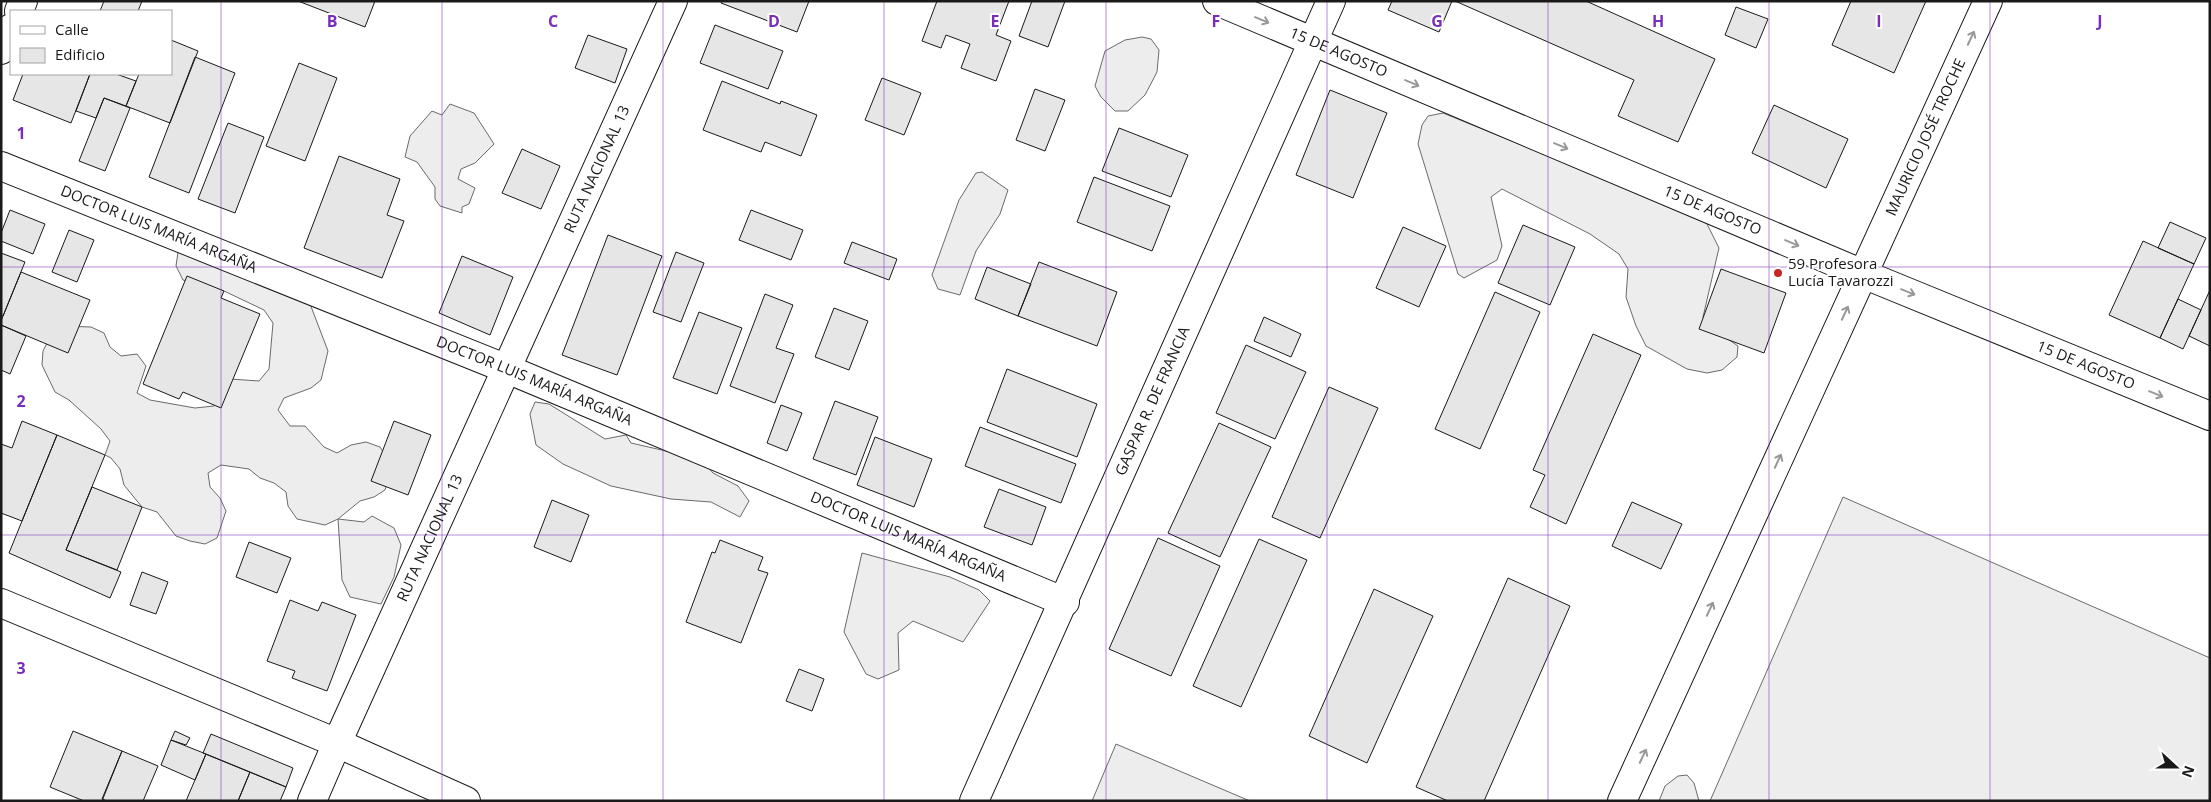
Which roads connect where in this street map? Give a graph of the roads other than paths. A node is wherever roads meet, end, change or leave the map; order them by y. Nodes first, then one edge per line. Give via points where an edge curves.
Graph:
1 (673, 1) edge
2 (1217, 1) edge
3 (1331, 1) edge
4 (1988, 1) edge
5 (10, 30) edge
6 (1314, 42) junction
7 (1, 50) edge
8 (1, 166) edge
9 (1863, 274) junction
10 (507, 368) junction
11 (2210, 416) edge
12 (1065, 602) junction
13 (1, 603) edge
14 (337, 743) junction
15 (312, 801) edge
16 (466, 801) edge
17 (974, 801) edge
18 (1622, 801) edge

1 - 10 main road, RUTA NACIONAL 13
2 -> 6 main road, 15 DE AGOSTO
3 - 6 main road, GASPAR R. DE FRANCIA
9 -> 4 main road, MAURICIO JOSÉ TROCHE
5 - 7 main road
6 -> 9 main road, 15 DE AGOSTO
6 - 12 main road, GASPAR R. DE FRANCIA
8 - 10 main road, DOCTOR LUIS MARÍA ARGAÑA
9 -> 11 main road, 15 DE AGOSTO
18 -> 9 main road, MAURICIO JOSÉ TROCHE
10 - 12 main road, DOCTOR LUIS MARÍA ARGAÑA
10 - 14 main road, RUTA NACIONAL 13
12 - 17 main road, GASPAR R. DE FRANCIA
13 - 14 main road
14 - 15 main road, RUTA NACIONAL 13
14 - 16 main road

